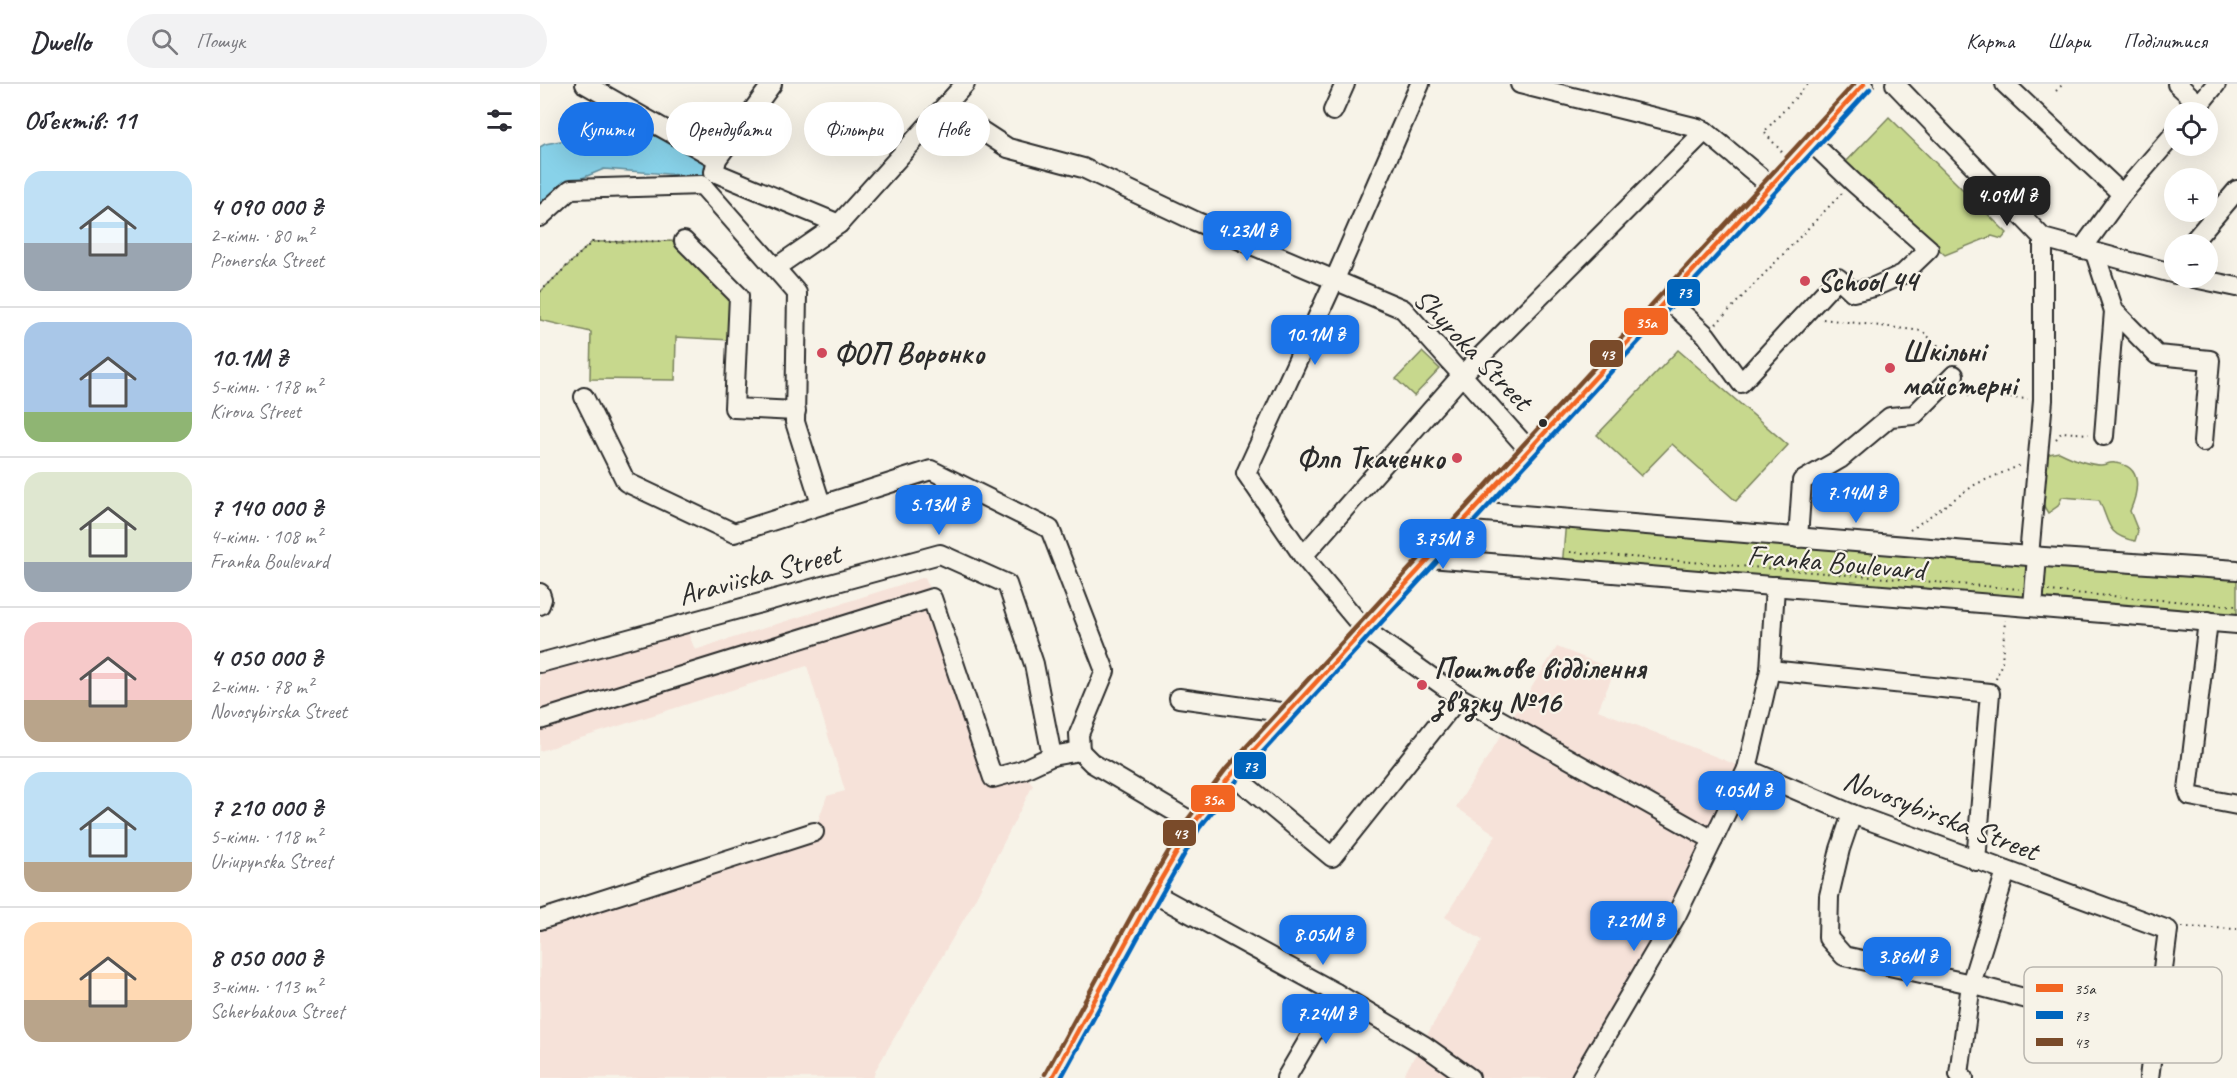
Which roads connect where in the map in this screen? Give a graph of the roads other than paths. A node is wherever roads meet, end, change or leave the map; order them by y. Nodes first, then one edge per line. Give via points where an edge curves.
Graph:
1 (585, 84) edge
2 (772, 84) edge
3 (965, 84) edge
4 (1345, 84) edge
5 (1420, 84) edge
6 (1864, 84) edge
7 (1895, 84) edge
8 (2005, 84) edge
9 (2177, 84) edge
10 (2216, 84) edge
11 (1531, 85) edge
12 (949, 102) edge
13 (2191, 102) edge
14 (2202, 102) edge
15 (1333, 111) dead end
16 (1705, 131) junction
17 (990, 136) edge
18 (916, 139) edge
19 (1811, 142) junction
20 (2164, 146) edge
21 (717, 159) junction
22 (1771, 186) junction
23 (2237, 190) edge
24 (2122, 194) junction
25 (540, 217) edge
26 (839, 224) junction
27 (2200, 234) edge
28 (2043, 238) junction
29 (680, 241) road end
30 (2089, 251) junction
31 (775, 268) junction
32 (2164, 268) edge
33 (1335, 279) junction
34 (2218, 283) edge
35 (2237, 287) edge
36 (1667, 299) junction
37 (2114, 311) junction
38 (1463, 374) junction
39 (1954, 375) road end
40 (584, 397) dead end
41 (796, 411) junction
42 (2104, 435) road end
43 (2203, 442) dead end
44 (1529, 450) junction
45 (821, 504) junction
46 (1473, 511) junction
47 (1798, 538) junction
48 (1303, 556) junction
49 (2033, 556) junction
50 (1430, 558) junction
51 (2237, 570) edge
52 (1775, 586) junction
53 (540, 593) edge
54 (2034, 598) junction
55 (540, 605) edge
56 (2208, 621) junction
57 (2237, 624) edge
58 (1364, 629) junction
59 (540, 663) edge
60 (1770, 670) junction
61 (1460, 697) junction
62 (1179, 698) dead end
63 (1288, 713) junction
64 (540, 720) edge
65 (1080, 751) junction
66 (1052, 756) junction
67 (1748, 769) junction
68 (1232, 774) junction
69 (2237, 805) edge
70 (1852, 814) junction
71 (1194, 823) junction
72 (814, 832) dead end
73 (1713, 840) junction
74 (1976, 861) junction
75 (2006, 872) junction
76 (1153, 893) junction
77 (540, 920) edge
78 (2163, 967) edge
79 (1971, 984) junction
80 (1336, 993) junction
81 (2024, 998) edge
82 (2151, 1063) edge
83 (1058, 1076) edge
84 (1286, 1078) edge
85 (1470, 1078) edge
86 (1581, 1078) edge
87 (1964, 1078) edge
88 (2149, 1078) edge

1 - 21 street
2 - 21 street
3 - 12 street
4 - 15 street
5 - 33 street
6 - 19 street
7 - 28 street
8 - 24 street
9 - 13 street
10 - 14 street
11 - 16 street
16 - 22 street
16 - 38 street
17 - 33 street, Shyroka Street via 1008,148 1083,168 1195,221
18 - 26 street
19 - 22 street
19 - 36 street via 1929,249 1902,274 1874,287 1853,292 1838,278 1741,383 1706,335
20 - 24 street
21 - 26 street via 714,172
22 - 36 street
23 - 27 street
24 - 30 street
25 - 31 street via 571,189 702,185
26 - 31 street
28 - 30 street
28 - 49 street via 2043,400
29 - 41 street via 739,296 734,408
30 - 32 street
30 - 37 street
31 - 41 street via 797,293
33 - 38 street, Shyroka Street via 1403,309
33 - 48 street via 1246,473
34 - 35 street
36 - 44 street
37 - 42 street
37 - 43 street via 2157,355 2210,360
38 - 44 street, Shyroka Street
38 - 48 street
39 - 47 street via 1914,415 1890,417 1840,459 1802,481
40 - 45 street via 626,482 734,533
41 - 45 street via 795,422
44 - 46 street
45 - 65 street via 931,470 1050,529 1105,671 1079,734
46 - 47 street, Franka Boulevard
46 - 50 street
47 - 49 street, Franka Boulevard
48 - 58 street
49 - 51 street, Franka Boulevard
49 - 54 street
50 - 52 street, Franka Boulevard
50 - 58 street
52 - 54 street, Franka Boulevard via 2006,605
52 - 60 street
53 - 55 street
54 - 56 street, Franka Boulevard
56 - 57 street, Franka Boulevard
56 - 69 street via 2188,790 2190,796
58 - 61 street
58 - 63 street
59 - 66 street, Araviiska Street via 940,554 1007,584 1034,664
60 - 67 street
60 - 74 street via 1990,693
61 - 68 street via 1332,857
61 - 73 street
62 - 63 street
63 - 68 street
64 - 66 street via 932,598 993,778
65 - 66 street
65 - 71 street via 1092,763
67 - 70 street, Novosybirska Street
67 - 73 street
68 - 71 street
70 - 74 street, Novosybirska Street
70 - 79 street via 1829,896 1828,938 1844,956
71 - 76 street
72 - 77 street
73 - 86 street via 1676,916
74 - 75 street, Novosybirska Street
75 - 78 street, Novosybirska Street via 2168,930
75 - 79 street
76 - 80 street
76 - 83 street
79 - 81 street
79 - 87 street via 1959,1074
80 - 84 street
80 - 85 street
82 - 88 street

